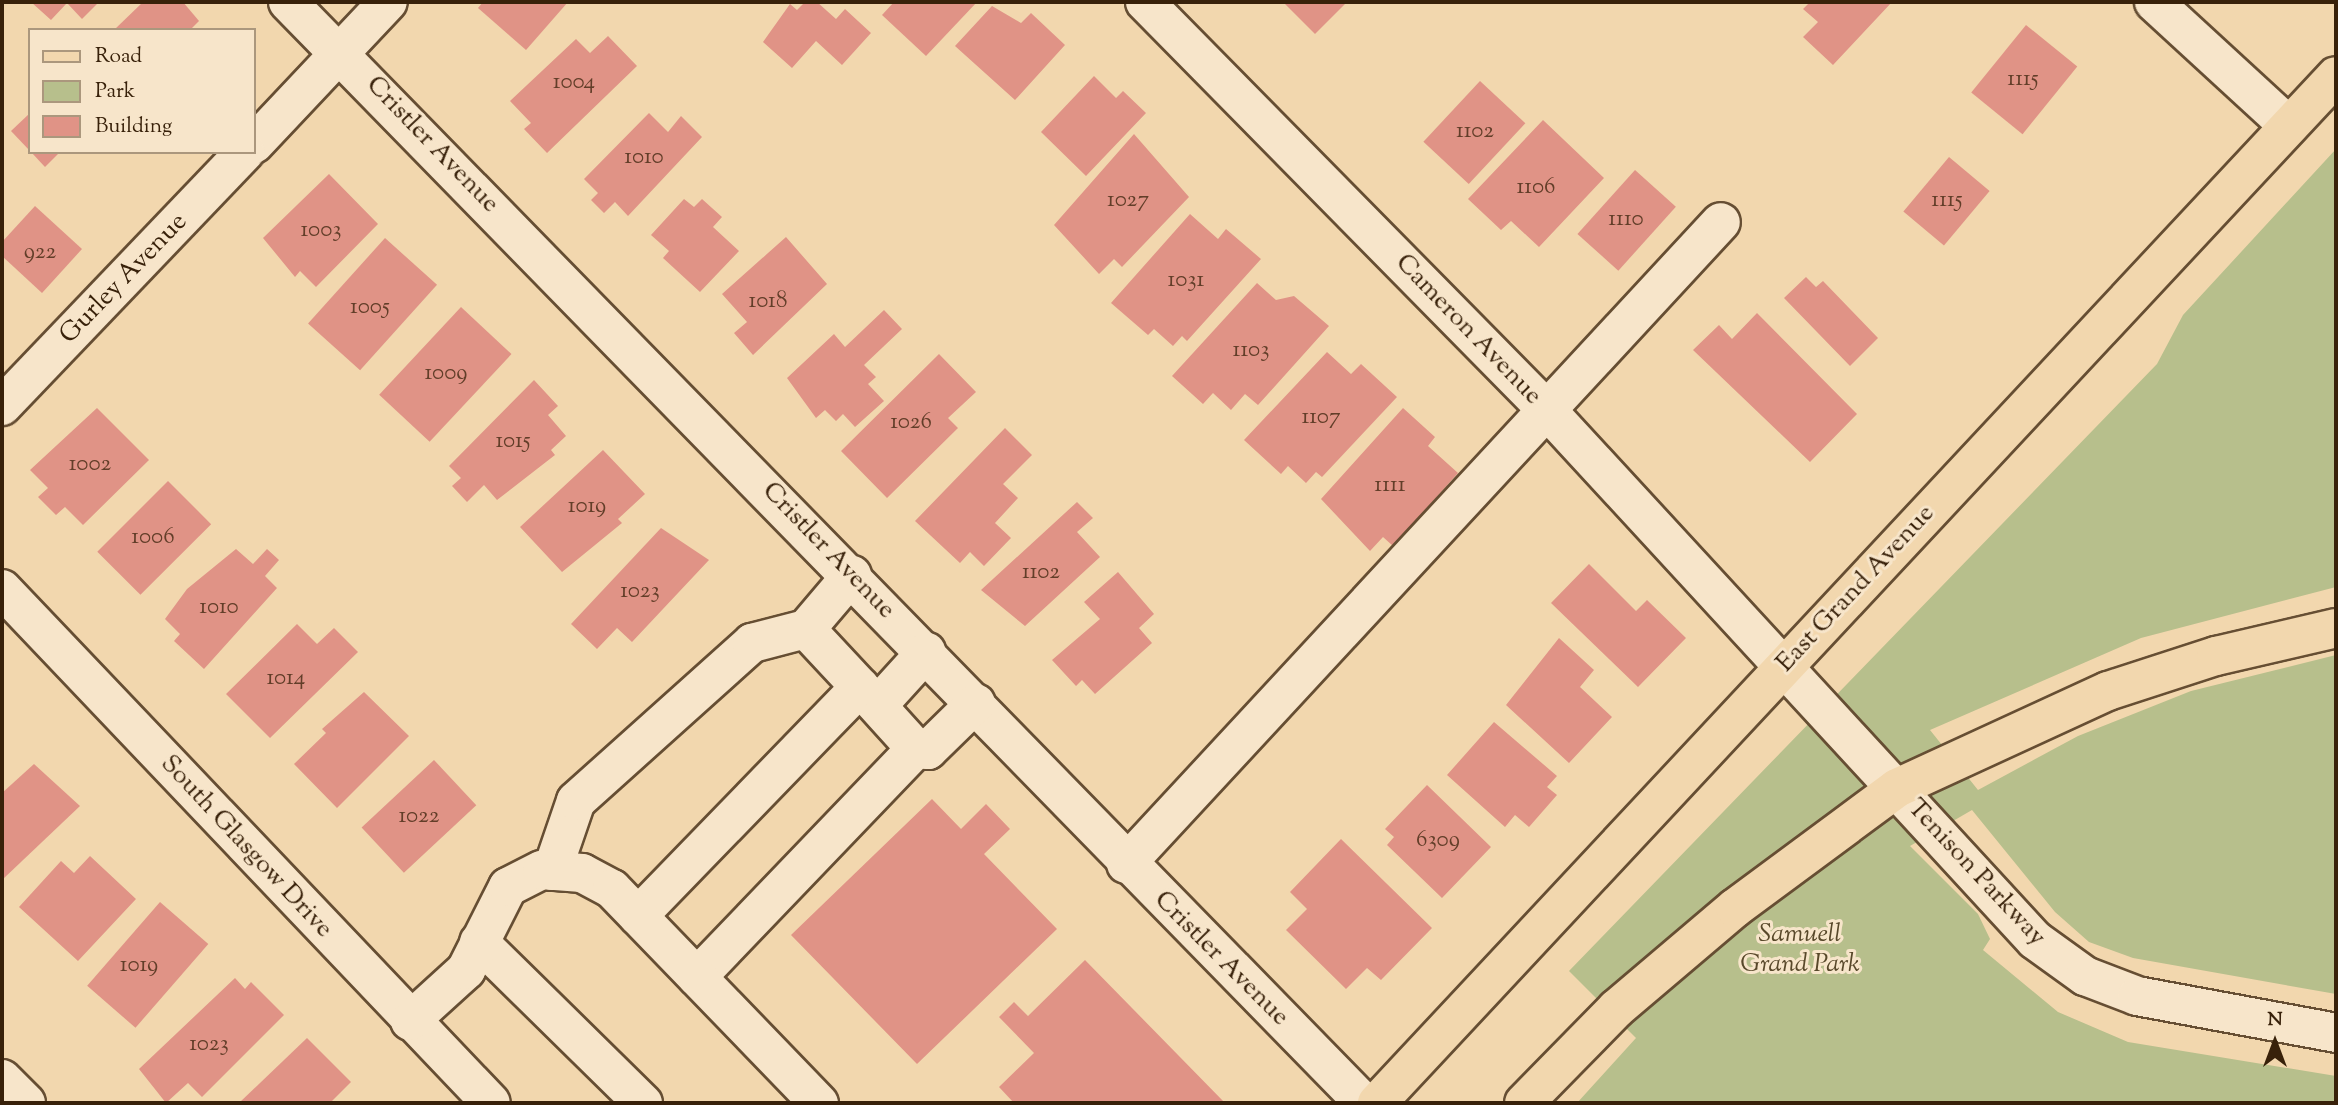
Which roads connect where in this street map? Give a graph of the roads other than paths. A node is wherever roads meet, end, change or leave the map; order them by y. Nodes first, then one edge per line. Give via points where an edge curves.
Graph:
1 (288, 2) edge
2 (388, 2) edge
3 (1145, 2) edge
4 (2154, 2) edge
5 (341, 52) junction
6 (2336, 76) edge
7 (2288, 126) junction
8 (256, 142) edge
9 (243, 154) edge
10 (1721, 222) dead end
11 (2, 406) edge
12 (1545, 408) junction
13 (852, 575) junction
14 (2, 589) edge
15 (2336, 628) edge
16 (806, 629) junction
17 (926, 652) junction
18 (1783, 666) junction
19 (869, 696) junction
20 (976, 703) junction
21 (916, 749) junction
22 (1897, 788) junction
23 (1126, 864) junction
24 (552, 871) junction
25 (638, 916) junction
26 (479, 942) junction
27 (697, 977) junction
28 (410, 1021) junction
29 (2336, 1033) edge
30 (2, 1079) edge
31 (26, 1103) edge
32 (491, 1103) edge
33 (643, 1103) edge
34 (819, 1103) edge
35 (1364, 1103) edge
36 (1377, 1103) edge
37 (1524, 1103) edge

1 - 5 street, Cristler Avenue
2 - 5 street
3 - 12 street, Cameron Avenue
4 - 7 street
5 - 8 street
5 - 13 street, Cristler Avenue
6 - 7 main road, East Grand Avenue
7 - 18 main road, East Grand Avenue
9 - 11 street, Gurley Avenue
10 - 12 street
12 - 18 street, Cameron Avenue
12 - 23 street
13 - 16 street
13 - 17 street, Cristler Avenue
14 - 28 street, South Glasgow Drive
15 - 22 main road via 2216,656 2108,691
16 - 19 street
16 - 24 street via 752,643 576,801
17 - 19 street
17 - 20 street, Cristler Avenue
18 - 22 street, Tenison Parkway
18 - 36 main road, East Grand Avenue
19 - 21 street
19 - 25 street
20 - 21 street via 928,750
20 - 23 street, Cristler Avenue
21 - 27 street
22 - 29 street, Tenison Parkway via 2035,940 2085,976 2184,1007
22 - 37 main road via 1735,908 1616,1009
23 - 35 street, Cristler Avenue
24 - 25 street via 582,873 612,889
24 - 26 street via 508,887
25 - 27 street
26 - 28 street via 466,970
26 - 33 street
27 - 34 street
28 - 32 street, South Glasgow Drive
30 - 31 street

